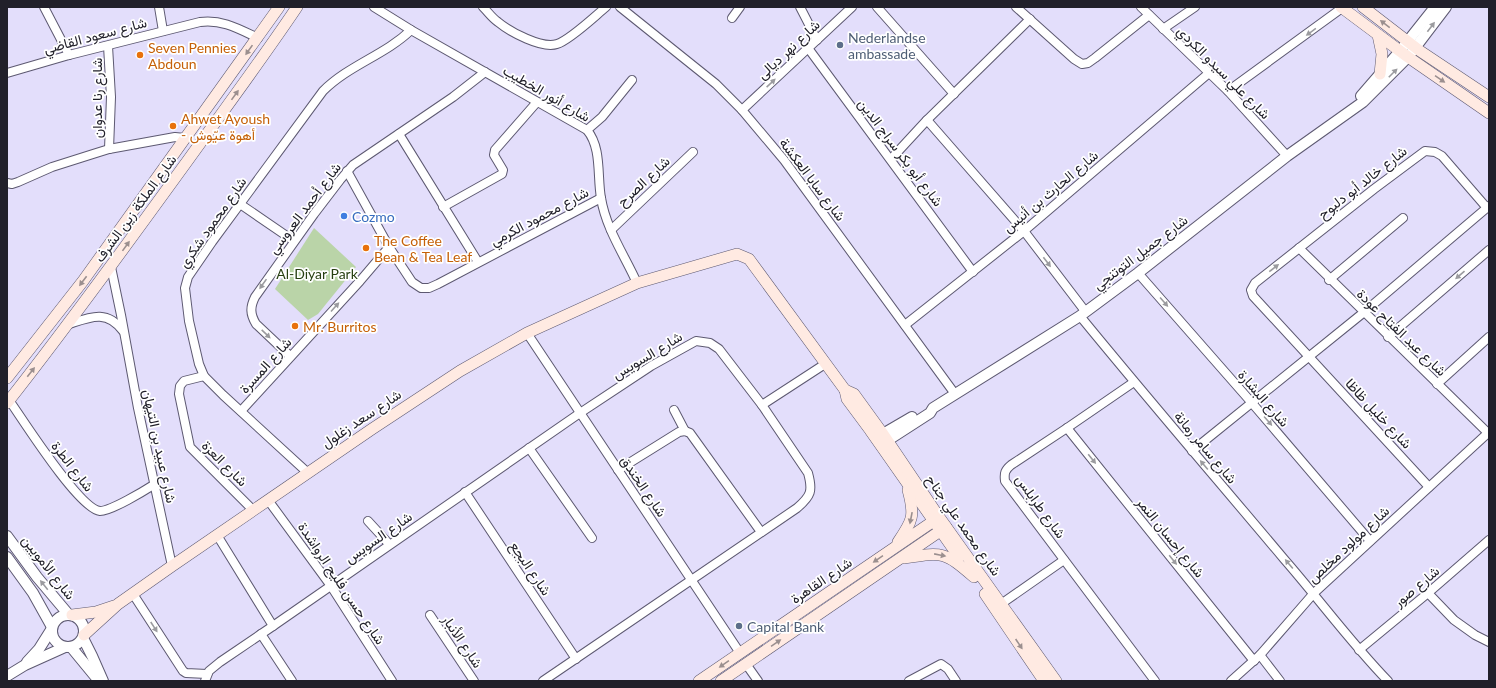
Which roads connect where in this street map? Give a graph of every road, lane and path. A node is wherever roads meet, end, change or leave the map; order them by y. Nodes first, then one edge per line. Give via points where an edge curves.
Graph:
1 (44, 7) edge
2 (159, 7) edge
3 (280, 7) edge
4 (297, 7) edge
5 (374, 7) edge
6 (483, 7) edge
7 (606, 7) edge
8 (620, 7) edge
9 (740, 7) edge
10 (800, 7) edge
11 (852, 7) edge
12 (877, 7) edge
13 (1016, 7) edge
14 (1141, 7) edge
15 (1195, 7) edge
16 (1363, 7) edge
17 (1435, 7) edge
18 (1446, 7) edge
19 (1342, 8) edge
20 (386, 10) edge
21 (1149, 15) junction
22 (732, 18) dead end
23 (1030, 19) junction
24 (1163, 29) junction
25 (411, 30) junction
26 (163, 31) junction
27 (1378, 35) junction
28 (258, 38) junction
29 (817, 40) junction
30 (1412, 45) junction
31 (108, 46) junction
32 (808, 48) junction
33 (1404, 54) junction
34 (69, 55) junction
35 (485, 72) junction
36 (7, 73) edge
37 (1209, 73) junction
38 (1380, 74) junction
39 (632, 80) dead end
40 (1228, 91) junction
41 (954, 94) junction
42 (1489, 97) edge
43 (537, 102) junction
44 (1356, 106) junction
45 (742, 110) junction
46 (1489, 113) edge
47 (927, 120) junction
48 (587, 130) junction
49 (399, 134) junction
50 (185, 138) junction
51 (109, 149) junction
52 (693, 152) dead end
53 (1287, 156) junction
54 (891, 159) junction
55 (347, 171) junction
56 (7, 183) edge
57 (601, 198) junction
58 (240, 204) junction
59 (443, 207) junction
60 (1488, 207) edge
61 (1403, 218) dead end
62 (611, 230) junction
63 (1024, 232) junction
64 (294, 241) junction
65 (389, 247) junction
66 (1299, 248) junction
67 (1489, 250) edge
68 (478, 262) junction
69 (111, 267) junction
70 (973, 272) junction
71 (1138, 273) junction
72 (1329, 280) junction
73 (637, 283) junction
74 (1363, 313) junction
75 (1082, 314) junction
76 (69, 324) junction
77 (905, 325) junction
78 (124, 332) junction
79 (527, 333) junction
80 (1388, 337) junction
81 (1489, 337) edge
82 (290, 356) junction
83 (1309, 356) junction
84 (825, 364) junction
85 (204, 376) junction
86 (7, 378) edge
87 (1134, 382) junction
88 (1437, 384) junction
89 (955, 394) junction
90 (8, 402) edge
91 (1252, 403) junction
92 (762, 405) junction
93 (674, 410) dead end
94 (240, 411) junction
95 (580, 412) junction
96 (1067, 428) junction
97 (685, 431) junction
98 (1488, 433) edge
99 (882, 439) junction
100 (529, 448) junction
101 (1192, 451) junction
102 (618, 470) junction
103 (308, 473) junction
104 (907, 483) junction
105 (155, 484) junction
106 (1429, 487) junction
107 (465, 492) junction
108 (268, 500) junction
109 (253, 510) junction
110 (936, 519) junction
111 (368, 521) dead end
112 (943, 529) junction
113 (761, 532) junction
114 (7, 536) edge
115 (217, 536) junction
116 (592, 538) dead end
117 (1370, 541) junction
118 (1488, 542) edge
119 (389, 544) junction
120 (895, 548) junction
121 (7, 557) edge
122 (902, 558) junction
123 (1064, 560) junction
124 (172, 566) junction
125 (974, 577) junction
126 (690, 579) junction
127 (331, 586) junction
128 (1428, 593) junction
129 (133, 594) junction
130 (1314, 594) junction
131 (118, 604) junction
132 (1002, 604) junction
133 (70, 615) junction
134 (430, 615) dead end
135 (273, 626) junction
136 (51, 629) junction
137 (261, 634) junction
138 (83, 637) junction
139 (1489, 642) edge
140 (68, 647) junction
141 (1359, 650) junction
142 (740, 653) junction
143 (1257, 658) junction
144 (576, 659) junction
145 (746, 664) junction
146 (25, 665) junction
147 (7, 676) edge
148 (206, 678) edge
149 (100, 681) edge
150 (103, 681) edge
151 (292, 681) edge
152 (392, 681) edge
153 (474, 681) edge
154 (543, 681) edge
155 (699, 681) edge
156 (721, 681) edge
157 (758, 681) edge
158 (909, 681) edge
159 (956, 681) edge
160 (1044, 681) edge
161 (1056, 681) edge
162 (1155, 681) edge
163 (1231, 681) edge
164 (1280, 681) edge
165 (1388, 681) edge

1 - 34 street
2 - 26 street
3 - 28 main road, شارع الملكة زين الشرف
69 -> 4 main road, شارع الملكة زين الشرف
5 - 20 street, شارع أنور الخطيب
6 - 7 street via 497,22 508,29 532,41 552,45 564,41
8 - 45 street, شارع سابا العكشة via 716,84
9 - 22 street
10 - 29 street
11 - 29 street, شارع نهر ديالى
12 - 41 street
13 - 23 street
14 - 21 street, شارع علي سيدو الكردي
15 - 24 street
30 -> 16 main road
17 - 30 street
30 -> 18 street
19 - 27 main road
19 -> 40 street
20 - 25 street, شارع أنور الخطيب
21 - 23 street via 1095,58 1082,64
21 - 24 street, شارع علي سيدو الكردي
23 - 41 street
24 - 37 street, شارع علي سيدو الكردي
25 - 35 street, شارع أنور الخطيب
25 - 58 street, شارع محمود شكري via 388,48 342,74 323,91
26 - 28 street, شارع سعود القاضي via 211,21 222,22
26 - 31 street, شارع سعود القاضي
27 - 33 main road
27 - 38 main road via 1382,54
28 -> 50 main road, شارع الملكة زين الشرف
29 - 32 street, شارع نهر ديالى
30 - 33 street
30 - 42 main road
31 - 34 street, شارع سعود القاضي
31 - 51 street, شارع رنا عدوان via 111,97
45 -> 32 street, شارع نهر ديالى
32 - 54 street, شارع أبو بكر سراج الدين
33 - 38 street, شارع جميل التوتنجي
44 -> 33 street, شارع جميل التوتنجي via 1364,102
33 -> 46 main road
34 - 36 street, شارع سعود القاضي
35 - 43 street, شارع أنور الخطيب
35 - 49 street, شارع أحمد العروسي
37 - 40 street, شارع علي سيدو الكردي
37 - 63 street, شارع الحارث بن أنيس
38 - 44 street, شارع جميل التوتنجي
39 - 48 street via 602,117
40 - 53 street, شارع علي سيدو الكردي
41 - 47 street
43 - 48 street, شارع أنور الخطيب
43 - 59 street via 495,150 494,155 503,170 502,174
44 - 53 street, شارع جميل التوتنجي
45 - 77 street, شارع سابا العكشة via 784,160
47 - 54 street
47 - 63 street, شارع سامر رمانة
48 - 57 street, شارع أنور الخطيب via 595,141
49 - 55 street, شارع أحمد العروسي
49 - 59 street
50 - 51 street via 175,137
50 -> 86 main road, شارع الملكة زين الشرف via 83,281
51 - 56 street via 52,167 12,184
52 - 62 street, شارع الصرح
53 - 71 street, شارع جميل التوتنجي
54 - 70 street, شارع أبو بكر سراج الدين
55 - 64 street, شارع أحمد العروسي
55 - 65 street, شارع محمود الكرمي
57 - 62 street, شارع أنور الخطيب
57 - 68 street, شارع محمود الكرمي
58 - 64 street
58 - 85 street, شارع محمود شكري via 194,268 186,284 189,322
59 - 68 street
60 - 66 street, شارع خالد أبو دلبوح via 1442,156 1425,151
60 - 74 street, شارع خالد أبو دلبوح
61 - 72 street
62 - 73 street, شارع أنور الخطيب
63 - 70 street, شارع الحارث بن أنيس
63 -> 75 street, شارع سامر رمانة
64 -> 82 street, شارع أحمد العروسي via 251,306 251,315 256,324
65 - 68 street, شارع محمود الكرمي via 412,282 422,288 438,284
82 -> 65 street, شارع المسرة
66 - 72 street, شارع عبد الفتاح عودة
83 -> 66 street, شارع خالد أبو دلبوح via 1253,296 1251,290 1254,283
67 -> 80 street
69 - 76 main road, شارع الملكة زين الشرف
69 - 78 street, شارع عبيد بن التيهان
70 - 77 street, شارع الحارث بن أنيس
71 - 75 street, شارع جميل التوتنجي
71 -> 91 street, شارع البشارة
72 - 74 street, شارع عبد الفتاح عودة
73 - 79 main road, شارع سعد زغلول
73 - 84 main road, شارع محمد علي جناح via 731,255 742,255 753,264
74 - 80 street, شارع عبد الفتاح عودة
74 - 83 street, شارع خالد أبو دلبوح
75 - 87 street, شارع سامر رمانة
75 - 89 street, شارع جميل التوتنجي
76 - 78 street via 103,316 114,320
90 -> 76 main road, شارع الملكة زين الشرف
77 - 89 street, شارع سابا العكشة
78 - 105 street, شارع عبيد بن التيهان
79 - 95 street, شارع الخندق
79 - 103 main road, شارع سعد زغلول via 453,375
80 - 88 street, شارع عبد الفتاح عودة
81 - 88 street
82 - 94 street, شارع المسرة
83 - 91 street, شارع خالد أبو دلبوح
83 - 106 street, شارع خليل ظاظا
84 - 92 street
84 - 99 main road, شارع محمد علي جناح via 845,390 847,399
85 - 94 street, شارع محمود شكري
85 - 109 street, شارع العزة via 184,381 179,390 190,447
87 - 96 street, شارع طرابلس
87 - 101 street, شارع سامر رمانة
88 - 98 street, شارع عبد الفتاح عودة
89 - 99 street, شارع جميل التوتنجي via 930,413
90 - 105 street, شارع الطرة via 80,498 98,511 109,509
91 - 101 street, شارع خالد أبو دلبوح
91 -> 117 street, شارع البشارة
92 - 95 street, شارع السويس via 719,349 710,343 696,341
92 - 113 street, شارع السويس via 808,474 811,485 806,500
93 - 97 street
94 - 103 street, شارع محمود شكري
95 - 100 street, شارع السويس
95 - 102 street, شارع الخندق
96 - 123 street, شارع طرابلس via 1011,465 1004,474 1005,480
96 -> 143 street, شارع إحسان النمر
97 - 102 street via 665,440
97 - 113 street via 696,440
98 - 106 street, شارع مولود مخلص
99 - 104 main road, شارع محمد علي جناح
99 - 110 main road, شارع محمد علي جناح
100 - 107 street, شارع السويس
100 - 116 street
130 -> 101 street, شارع سامر رمانة
102 - 126 street, شارع الخندق
103 - 108 main road, شارع سعد زغلول
104 - 110 main road, شارع محمد علي جناح
104 -> 120 main road via 912,505 910,525
105 - 124 street, شارع عبيد بن التيهان
106 - 117 street, شارع مولود مخلص
107 - 119 street, شارع السويس
107 - 144 street, شارع البجع
108 - 109 main road, شارع سعد زغلول
108 - 127 street, شارع حسن فليح الرواشدة
109 - 115 main road, شارع سعد زغلول
110 - 112 main road, شارع محمد علي جناح
110 - 120 main road, شارع القاهرة
111 - 119 street
112 - 122 main road, شارع القاهرة
112 - 125 main road, شارع محمد علي جناح
112 - 132 main road, شارع محمد علي جناح
113 - 126 street, شارع السويس
133 -> 114 street, شارع الأمويين via 37,577
115 - 124 main road, شارع سعد زغلول
115 - 135 street
117 - 130 street, شارع مولود مخلص
118 - 128 street, شارع صور
119 - 127 street, شارع السويس
120 -> 142 main road, شارع القاهرة
121 - 136 street, شارع الأمويين via 33,593
122 -> 125 main road via 929,554 943,555 957,562
145 -> 122 main road, شارع القاهرة
123 - 132 street
123 - 162 street, شارع طرابلس
124 - 129 main road, شارع سعد زغلول
125 -> 160 main road, شارع محمد علي جناح
126 - 142 street, شارع الخندق
126 - 144 street, شارع السويس
127 - 135 street, شارع السويس
127 - 152 street, شارع حسن فليح الرواشدة
128 - 139 street via 1454,620
128 - 141 street, شارع صور
129 - 131 main road, شارع سعد زغلول
129 -> 148 street via 181,669 186,673
130 - 141 street, شارع سامر رمانة
130 - 143 street, شارع مولود مخلص
131 - 133 main road, شارع سعد زغلول via 96,612
131 - 138 main road, شارع سعد زغلول
132 - 161 main road, شارع محمد علي جناح
133 - 136 street via 58,617
133 - 138 street via 80,620 83,625
134 - 153 street, شارع الأنبار
135 - 137 street, شارع السويس
136 - 140 street via 53,639 60,646
136 - 146 street
137 - 148 street, شارع السويس via 220,662
137 - 151 street
138 - 140 street via 76,646
138 - 150 street
140 - 146 street
140 - 149 street
141 - 165 street, شارع سامر رمانة
142 -> 155 main road, شارع القاهرة
143 - 163 street, شارع مولود مخلص
143 - 164 street, شارع إحسان النمر
144 - 154 street, شارع السويس
145 - 156 main road, شارع القاهرة
145 - 157 street
146 - 147 street
158 - 159 street via 941,664

